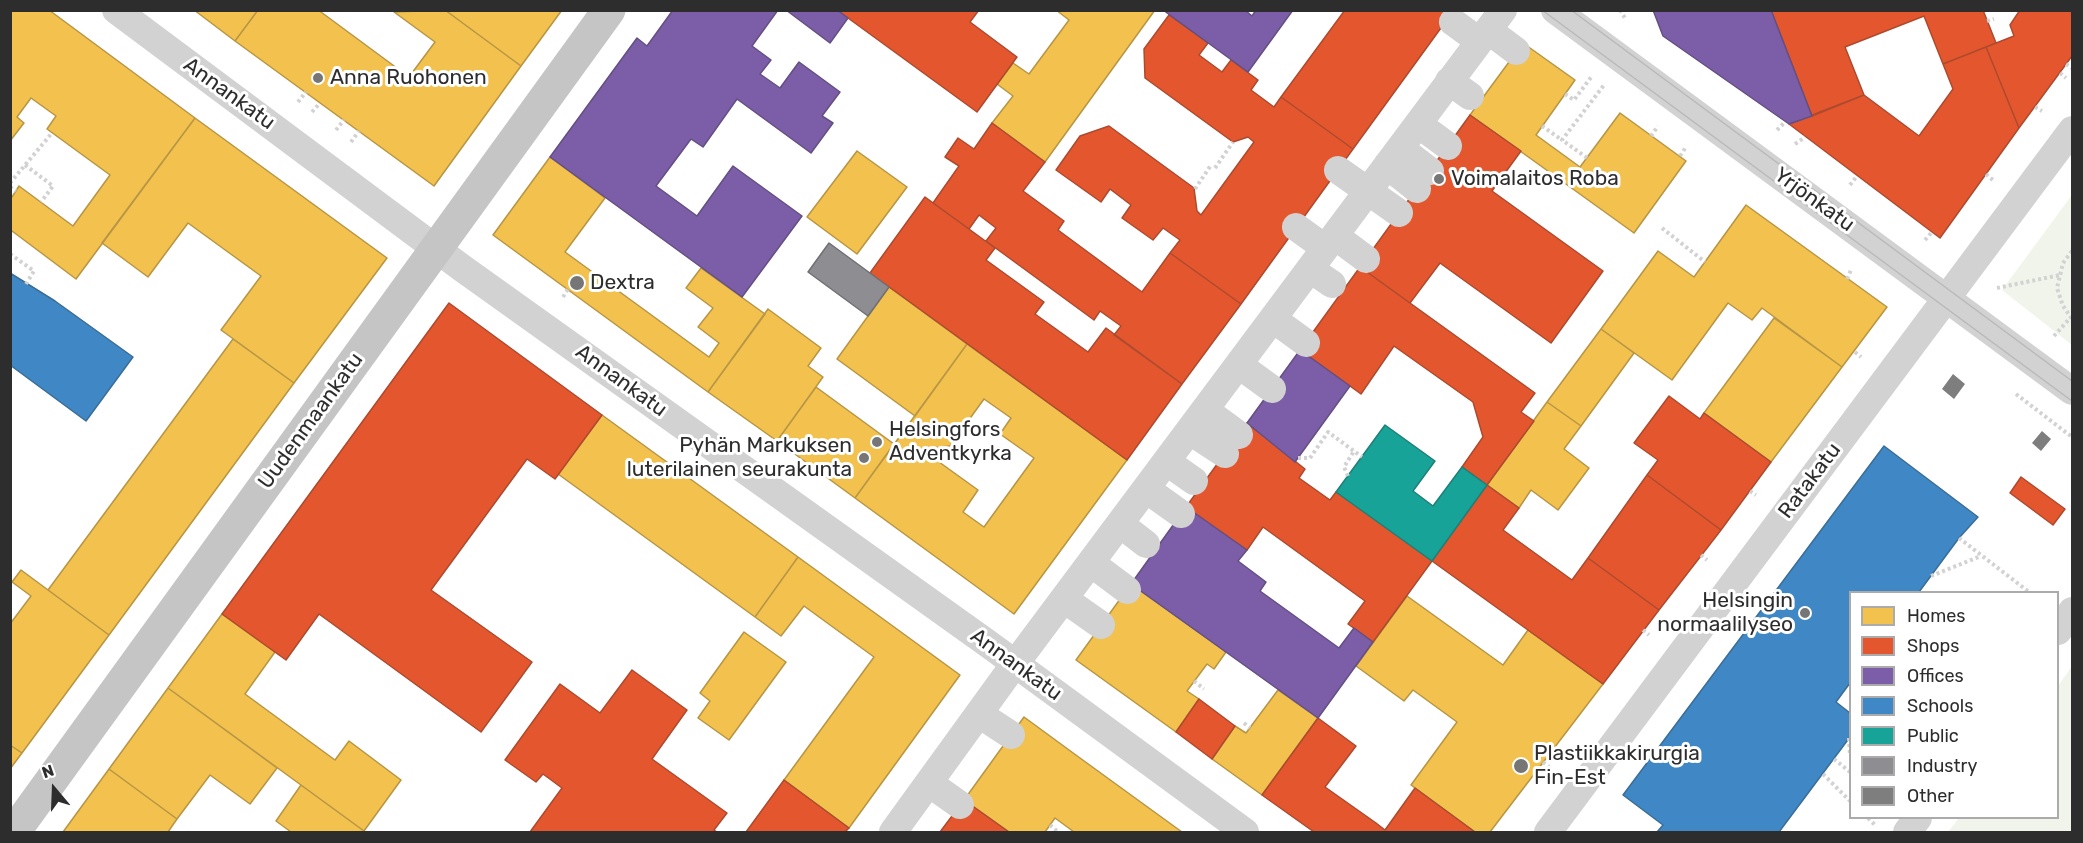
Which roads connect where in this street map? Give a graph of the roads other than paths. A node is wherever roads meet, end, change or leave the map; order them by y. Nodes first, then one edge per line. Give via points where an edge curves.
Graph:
1 (116, 10) edge
2 (609, 10) edge
3 (1555, 10) edge
4 (1453, 22) dead end
5 (1490, 27) edge
6 (1516, 51) dead end
7 (1420, 121) junction
8 (2073, 130) edge
9 (1450, 143) dead end
10 (1338, 170) dead end
11 (1378, 178) junction
12 (1296, 227) dead end
13 (437, 248) junction
14 (1325, 259) junction
15 (1366, 259) dead end
16 (1947, 298) junction
17 (1273, 319) junction
18 (1303, 341) dead end
19 (1239, 365) junction
20 (1272, 389) dead end
21 (2073, 391) edge
22 (1206, 408) junction
23 (1167, 462) junction
24 (1194, 481) dead end
25 (1142, 494) junction
26 (1173, 516) dead end
27 (1120, 524) junction
28 (1146, 544) dead end
29 (1091, 563) junction
30 (1126, 590) dead end
31 (1064, 599) junction
32 (2073, 611) edge
33 (1101, 625) dead end
34 (2059, 630) edge
35 (1015, 665) junction
36 (974, 721) junction
37 (1005, 743) dead end
38 (927, 786) junction
39 (958, 808) dead end
40 (1917, 819) edge
41 (14, 832) edge
42 (896, 832) edge
43 (1245, 832) edge
44 (1548, 832) edge
45 (1907, 832) edge

1 - 13 street, Annankatu
2 - 13 main road, Uudenmaankatu
3 - 16 street, Yrjönkatu
4 - 5 street
5 - 6 street
5 - 7 street via 1460,88
7 - 9 street
7 - 11 street
8 - 16 street, Ratakatu
10 - 11 street
11 - 11 street via 1409,200
11 - 14 street
12 - 14 street
13 - 35 street, Annankatu
13 - 41 main road, Uudenmaankatu
14 - 15 street
14 - 17 street
16 - 21 street, Yrjönkatu
16 - 44 street, Ratakatu
17 - 18 street
17 - 19 street
19 - 20 street
19 - 22 street
22 - 22 street via 1237,431
22 - 23 street
23 - 24 street
23 - 25 street
25 - 26 street
25 - 27 street
27 - 28 street
27 - 29 street
29 - 30 street
29 - 31 street
31 - 33 street
31 - 35 street
32 - 34 street
35 - 36 street
35 - 43 street, Annankatu
36 - 37 street
36 - 38 street
38 - 39 street
38 - 42 street
40 - 45 street

